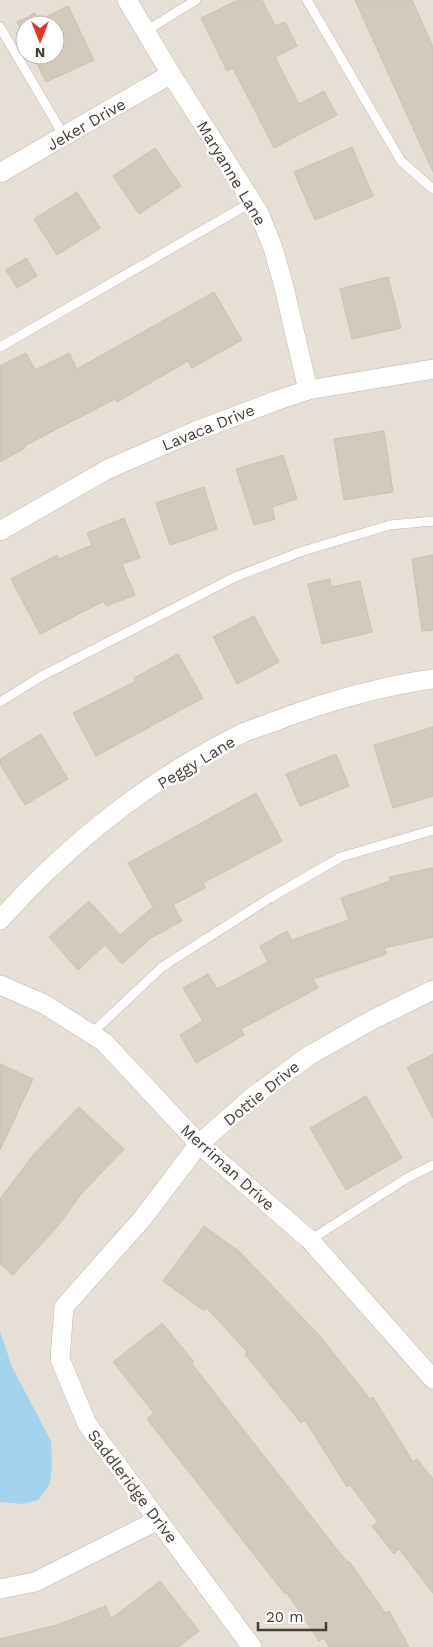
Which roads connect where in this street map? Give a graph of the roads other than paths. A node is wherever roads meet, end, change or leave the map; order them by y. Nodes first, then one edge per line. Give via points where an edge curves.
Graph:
1 (127, 0) edge
2 (196, 0) edge
3 (307, 0) edge
4 (0, 26) edge
5 (146, 31) junction
6 (171, 74) junction
7 (64, 136) junction
8 (0, 173) edge
9 (433, 189) edge
10 (252, 202) junction
11 (0, 347) edge
12 (433, 369) edge
13 (308, 390) junction
14 (433, 520) edge
15 (0, 531) edge
16 (433, 679) edge
17 (0, 702) edge
18 (433, 830) edge
19 (0, 920) edge
20 (0, 985) edge
21 (433, 990) edge
22 (90, 1034) junction
23 (199, 1144) junction
24 (433, 1165) edge
25 (310, 1240) junction
26 (64, 1307) joint
27 (430, 1370) edge
28 (158, 1520) junction
29 (0, 1589) edge
30 (252, 1647) edge

1 - 5 street, Maryanne Lane
2 - 5 lane
3 - 9 lane via 402,161
4 - 7 lane
5 - 6 street, Maryanne Lane
6 - 7 street, Jeker Drive
6 - 10 street, Maryanne Lane
7 - 8 street, Jeker Drive
10 - 11 lane
10 - 13 street, Maryanne Lane via 273,248
12 - 13 street, Lavaca Drive
13 - 15 street, Lavaca Drive via 196,431 108,469
14 - 17 lane via 390,525 303,551 234,577 40,677
16 - 19 street, Peggy Lane via 326,703 244,733 179,770 102,822 33,883
18 - 22 lane via 341,858 270,898 162,966
20 - 22 street, Merriman Drive via 44,1004
21 - 23 street, Dottie Drive via 310,1054 255,1095
22 - 23 street, Merriman Drive via 104,1042
23 - 25 street, Merriman Drive
23 - 26 street, Dottie Drive via 142,1219
24 - 25 lane
25 - 27 street, Merriman Drive
26 - 28 street, Saddleridge Drive via 60,1360 87,1424
28 - 29 street via 35,1582
28 - 30 street, Saddleridge Drive

